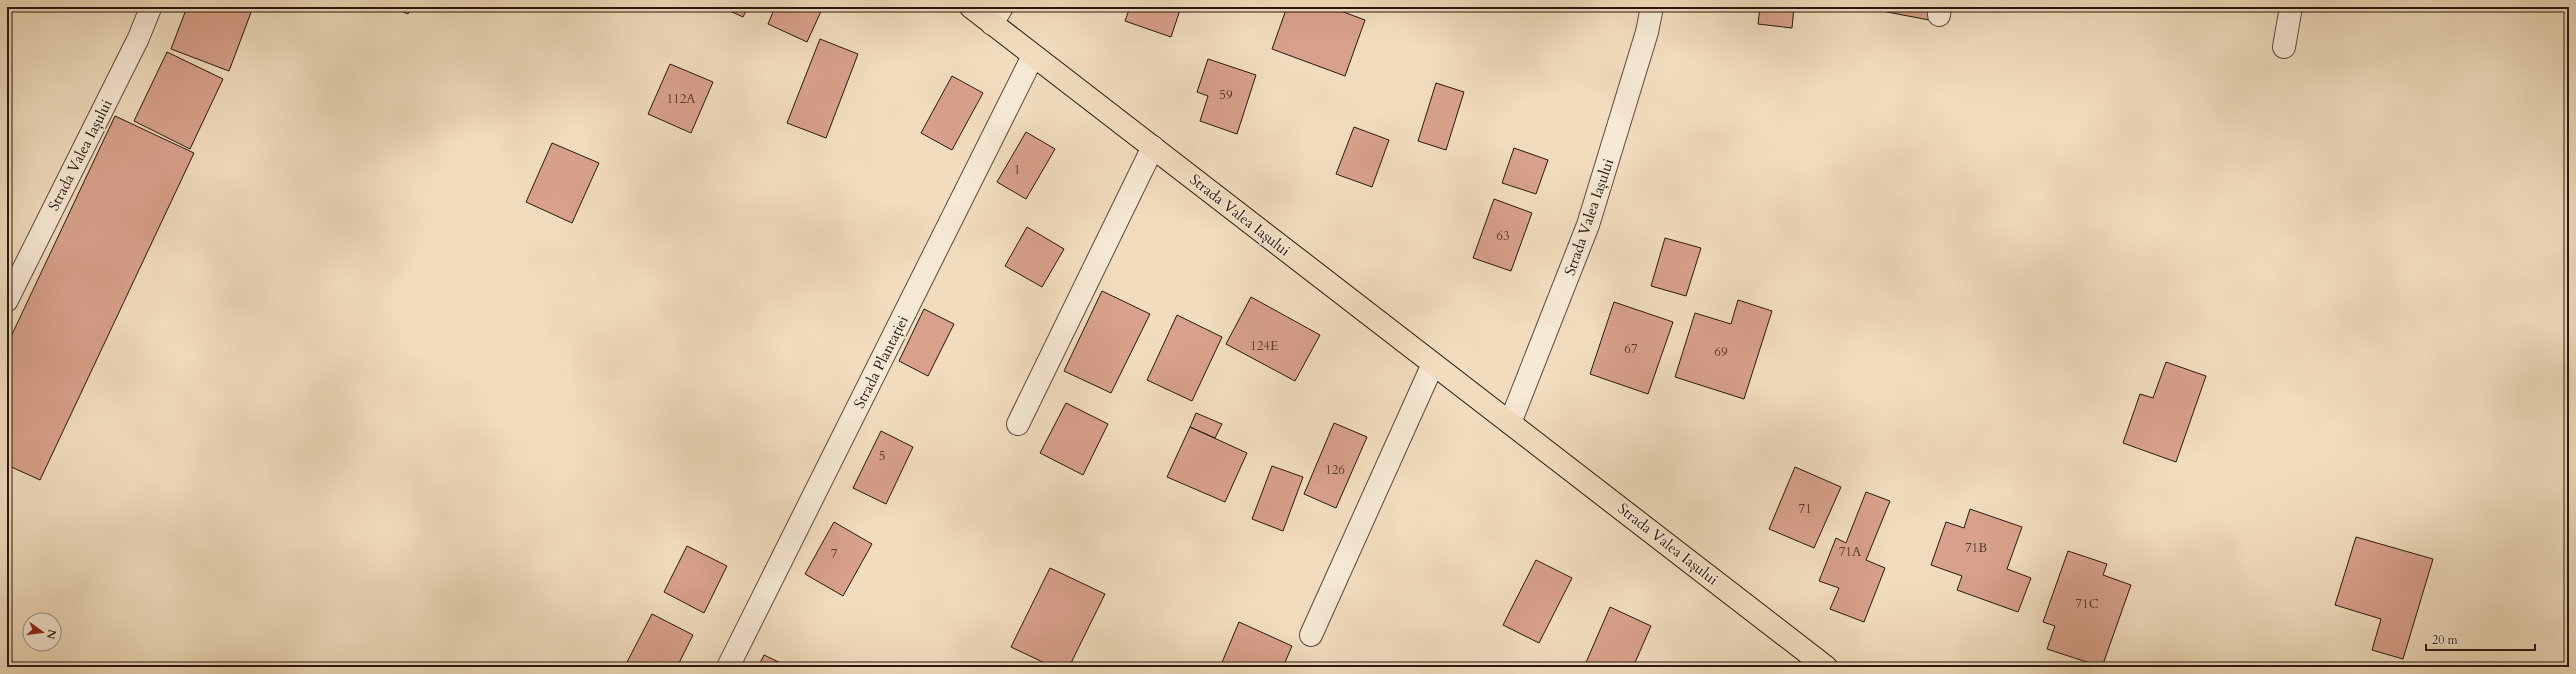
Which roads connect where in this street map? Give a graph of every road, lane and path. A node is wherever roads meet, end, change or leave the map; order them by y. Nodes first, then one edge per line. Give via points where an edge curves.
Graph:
1 (151, 7) edge
2 (970, 7) edge
3 (1652, 7) edge
4 (2291, 7) edge
5 (997, 16) edge
6 (2284, 47) dead end
7 (1033, 56) junction
8 (1153, 147) junction
9 (7, 301) edge
10 (1433, 364) junction
11 (1510, 423) junction
12 (1018, 424) dead end
13 (1311, 635) dead end
14 (728, 667) edge
15 (1826, 667) edge

1 - 9 lane, Strada Valea Iașului via 138,39
2 - 5 main road, Strada Valea Iașului
3 - 11 street, Strada Valea Iașului via 1647,32 1588,226
4 - 6 street
5 - 7 main road, Strada Valea Iașului
7 - 8 main road, Strada Valea Iașului
7 - 14 street, Strada Plantației
8 - 10 main road, Strada Valea Iașului
8 - 12 street
10 - 11 main road, Strada Valea Iașului
10 - 13 street
11 - 15 main road, Strada Valea Iașului

